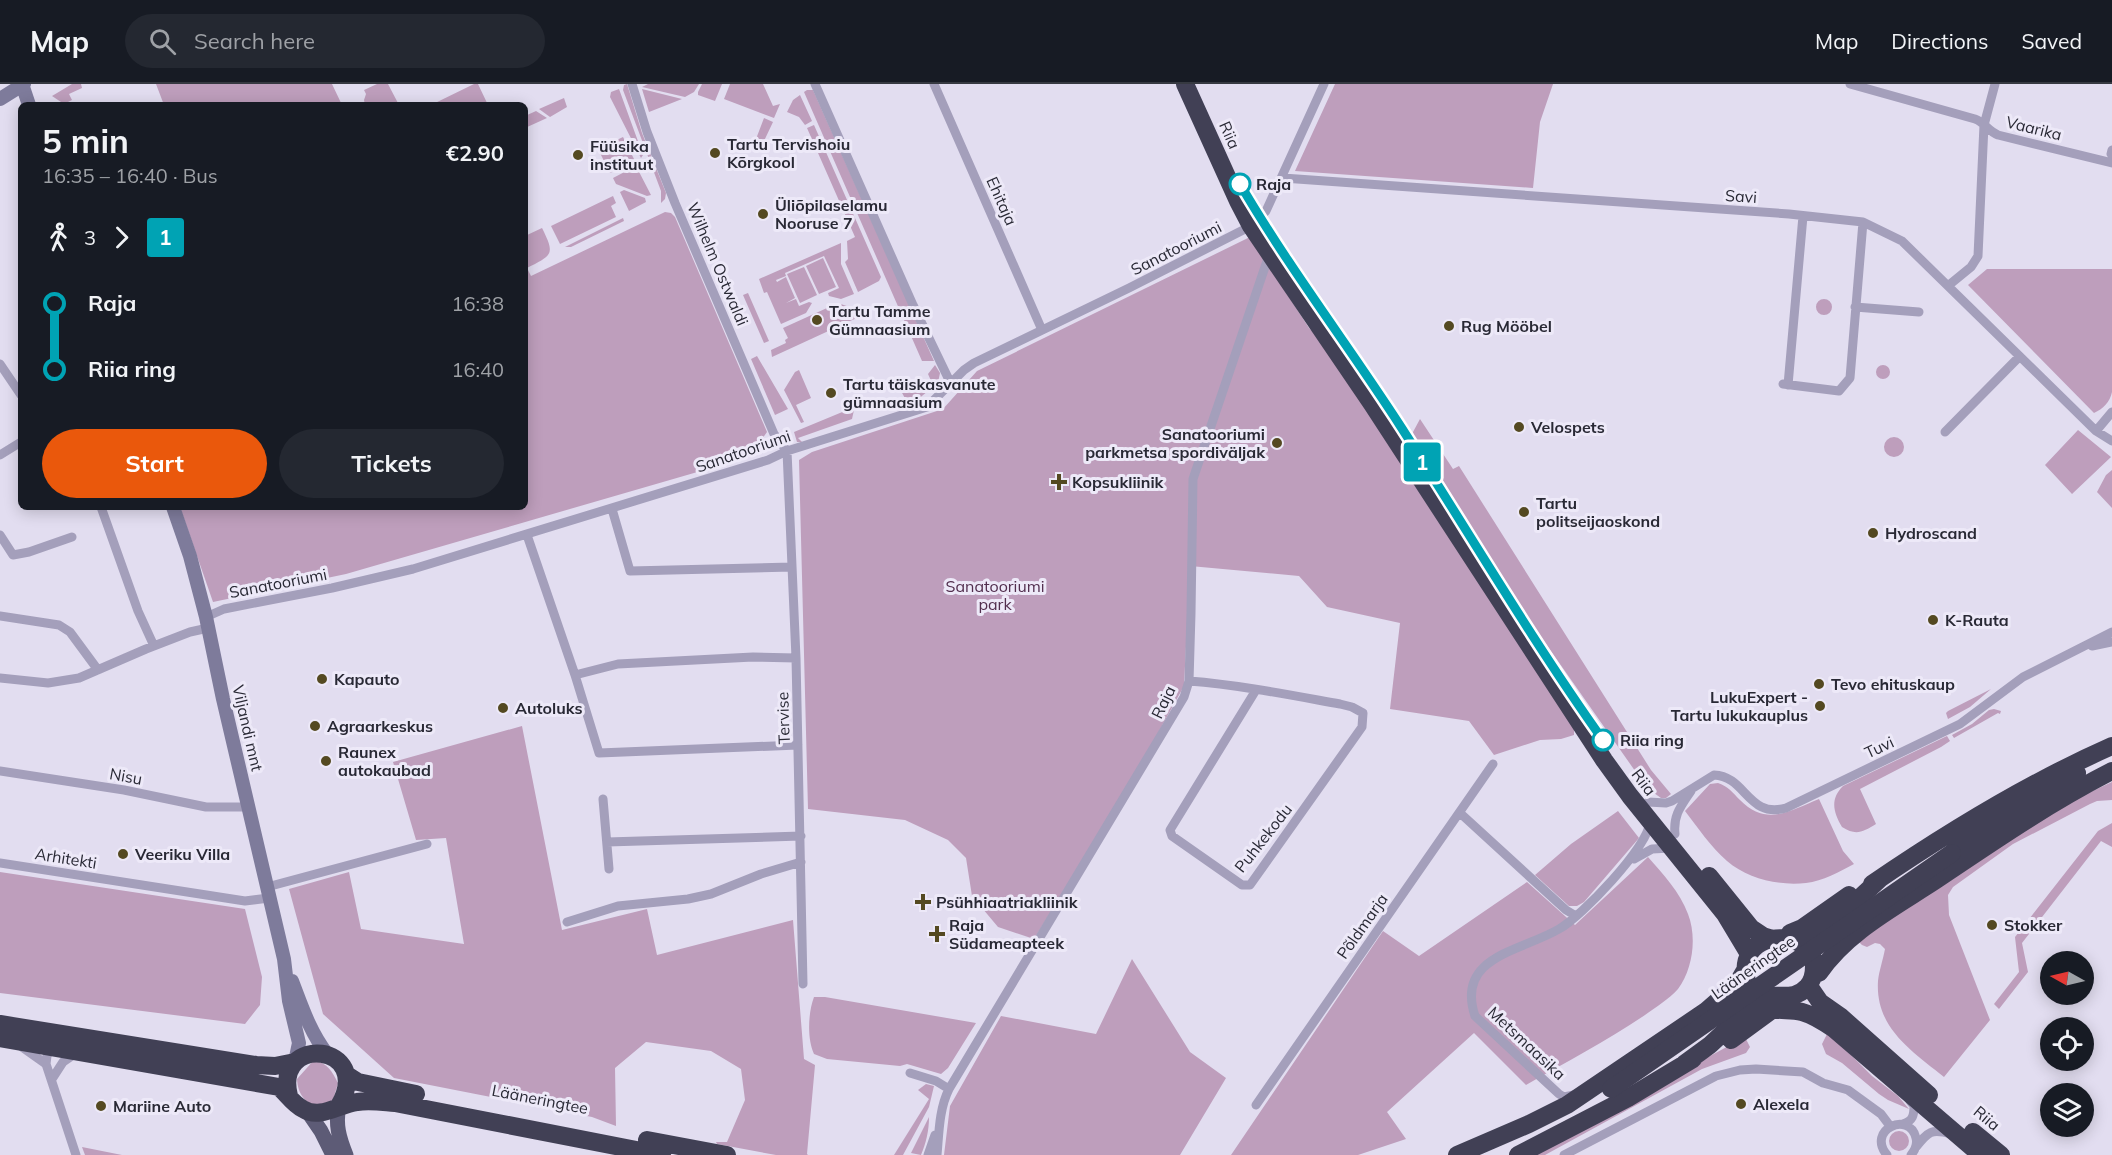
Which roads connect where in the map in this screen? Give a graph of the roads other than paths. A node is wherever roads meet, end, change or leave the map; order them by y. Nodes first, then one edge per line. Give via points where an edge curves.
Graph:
1 (23, 84) edge
2 (632, 84) edge
3 (815, 84) edge
4 (934, 84) edge
5 (1185, 84) edge
6 (1194, 84) edge
7 (1312, 84) edge
8 (1850, 84) edge
9 (1995, 84) edge
10 (1323, 87) edge
11 (0, 99) edge
12 (28, 102) edge
13 (1984, 125) junction
14 (2112, 155) edge
15 (1283, 178) junction
16 (1803, 216) junction
17 (1256, 222) junction
18 (1863, 222) junction
19 (1267, 249) junction
20 (1949, 285) junction
21 (1855, 307) junction
22 (1919, 312) dead end
23 (1042, 330) junction
24 (2019, 357) junction
25 (0, 364) edge
26 (951, 384) junction
27 (18, 391) edge
28 (2112, 412) edge
29 (2096, 431) junction
30 (1945, 432) dead end
31 (2112, 441) edge
32 (18, 444) edge
33 (787, 450) junction
34 (0, 455) edge
35 (612, 509) junction
36 (103, 510) edge
37 (173, 510) edge
38 (527, 535) junction
39 (0, 536) edge
40 (72, 537) dead end
41 (792, 567) junction
42 (0, 616) edge
43 (207, 622) junction
44 (2112, 632) edge
45 (2112, 642) edge
46 (154, 646) junction
47 (2075, 651) junction
48 (796, 658) junction
49 (98, 670) junction
50 (575, 675) junction
51 (0, 678) edge
52 (1189, 681) junction
53 (1256, 690) junction
54 (2112, 737) edge
55 (798, 746) junction
56 (2112, 746) edge
57 (2112, 754) edge
58 (2112, 762) edge
59 (1493, 764) dead end
60 (2060, 770) junction
61 (0, 771) edge
62 (2112, 771) edge
63 (2112, 780) edge
64 (1693, 789) junction
65 (2037, 798) junction
66 (603, 799) dead end
67 (1648, 802) junction
68 (248, 807) junction
69 (1460, 813) junction
70 (2026, 821) junction
71 (1650, 822) junction
72 (801, 836) junction
73 (1673, 841) junction
74 (607, 842) junction
75 (427, 844) dead end
76 (801, 862) junction
77 (1629, 862) junction
78 (0, 863) edge
79 (609, 869) dead end
80 (268, 892) junction
81 (1730, 910) junction
82 (1576, 916) junction
83 (567, 922) dead end
84 (1773, 939) junction
85 (1802, 941) junction
86 (1753, 953) junction
87 (284, 959) junction
88 (1744, 972) junction
89 (803, 984) dead end
90 (1814, 984) junction
91 (1765, 1003) junction
92 (1794, 1004) junction
93 (1837, 1022) junction
94 (2, 1034) edge
95 (74, 1035) junction
96 (84, 1052) junction
97 (327, 1054) junction
98 (48, 1055) junction
99 (295, 1062) junction
100 (910, 1073) dead end
101 (347, 1075) junction
102 (52, 1079) junction
103 (1893, 1080) junction
104 (1609, 1083) junction
105 (949, 1089) junction
106 (290, 1096) junction
107 (1256, 1105) dead end
108 (339, 1106) junction
109 (308, 1112) junction
110 (940, 1118) junction
111 (1903, 1124) junction
112 (1890, 1126) junction
113 (1964, 1140) junction
114 (1913, 1151) edge
115 (76, 1155) edge
116 (333, 1155) edge
117 (346, 1155) edge
118 (662, 1155) edge
119 (727, 1155) edge
120 (928, 1155) edge
121 (937, 1155) edge
122 (1457, 1155) edge
123 (1483, 1155) edge
124 (1518, 1155) edge
125 (1564, 1155) edge
126 (1887, 1155) edge
127 (1981, 1155) edge
128 (2001, 1155) edge

1 - 11 street
1 - 12 street
2 - 33 street, Wilhelm Ostwaldi via 675,203 774,434
3 - 26 street
4 - 23 street, Ehitaja
5 - 17 highway, Riia via 1238,201
6 - 17 highway, Riia
7 - 10 street
8 - 13 street, Vaarika via 1975,119
9 - 13 street
10 - 15 street
13 - 14 street, Vaarika via 1998,135
13 - 20 street via 1978,256
15 - 16 street, Savi
15 - 17 street
16 - 18 street, Savi
16 - 21 street via 1786,385 1839,392 1850,378
17 - 19 highway, Riia
17 - 23 street, Sanatooriumi
17 - 67 highway, Riia via 1400,426 1542,650
18 - 20 street, Savi via 1902,241
18 - 21 street
19 - 52 street, Raja via 1267,261 1192,479
19 - 71 highway, Riia via 1604,760
20 - 24 street, Savi
21 - 22 street
23 - 26 street, Sanatooriumi via 975,363
24 - 29 street, Savi
24 - 30 street
25 - 27 street
26 - 33 street, Sanatooriumi via 927,407
28 - 29 street
29 - 31 street, Savi
32 - 34 street
33 - 35 street, Sanatooriumi via 768,460
33 - 41 street, Tervise
35 - 38 street, Sanatooriumi
35 - 41 street via 630,571
36 - 46 street
37 - 43 street, Viljandi mnt
38 - 43 street, Sanatooriumi via 413,569 224,609
38 - 50 street
39 - 40 street via 13,555
41 - 48 street, Tervise
42 - 49 street via 59,625 70,632
43 - 46 street, Sanatooriumi
43 - 68 street, Viljandi mnt
44 - 47 street, Tuvi
45 - 47 street, Tuvi
46 - 49 street, Sanatooriumi
47 - 64 street, Tuvi via 2023,677 1960,724 1786,808 1764,809 1731,779 1720,775 1705,779
48 - 50 street via 618,664
48 - 55 street, Tervise
49 - 51 street, Sanatooriumi via 62,682
50 - 55 street via 598,753
52 - 53 street, Puhkekodu
52 - 105 street, Raja via 1178,710
53 - 53 street, Puhkekodu via 1352,707 1363,713 1362,727 1250,885 1242,885 1172,836 1170,830
54 - 60 highway
55 - 72 street, Tervise
56 - 60 highway
57 - 65 highway, Lääneringtee
58 - 65 highway, Lääneringtee
59 - 69 street, Põldmarja
60 - 85 highway via 1855,891 1802,928
61 - 68 street, Nisu via 206,807
62 - 70 highway
63 - 70 highway
64 - 67 street, Tuvi via 1666,803
64 - 73 street, Tuvi via 1676,814
65 - 104 highway, Lääneringtee, bridge
66 - 74 street
67 - 73 highway, Riia
68 - 80 street, Viljandi mnt
69 - 82 street
69 - 107 street, Põldmarja
70 - 90 highway via 1860,931 1828,960
71 - 73 highway, Riia
71 - 77 street, Metsmaasika via 1644,840
72 - 74 street
72 - 76 street, Tervise
73 - 77 street, Metsmaasika
73 - 81 highway, Riia
74 - 79 street
75 - 80 street, Arhitekti
76 - 83 street via 711,894 618,906
76 - 89 street, Tervise
77 - 82 street, Metsmaasika
78 - 80 street, Arhitekti via 245,901
80 - 87 street, Viljandi mnt
81 - 84 highway, Riia via 1754,931
81 - 85 highway, Riia via 1765,930
81 - 86 highway, Riia
82 - 104 street, Metsmaasika via 1557,931 1484,966 1472,987 1471,1002 1475,1016 1491,1033 1564,1097
84 - 85 highway
84 - 86 highway via 1762,942
85 - 86 highway via 1799,949 1774,946
85 - 90 highway via 1819,956
86 - 88 highway
86 - 91 highway via 1752,978
87 - 97 street, Viljandi mnt via 307,1021
87 - 99 street, Viljandi mnt via 299,1043
88 - 91 highway via 1749,987
88 - 104 highway via 1737,984 1706,1011
90 - 91 highway via 1787,997 1770,995
90 - 92 highway via 1803,1000
90 - 93 highway, Riia
91 - 92 highway
91 - 93 highway, Riia
91 - 124 highway via 1728,1036 1684,1064
92 - 93 highway, Riia
93 - 103 highway, Riia
93 - 128 highway, Riia
94 - 95 highway
94 - 98 highway
95 - 98 street via 60,1040
95 - 99 highway via 256,1065
96 - 98 highway
96 - 102 street via 67,1059
96 - 106 highway via 279,1087
97 - 99 highway via 310,1053
97 - 101 highway, Lääneringtee via 340,1063
98 - 102 street
99 - 106 highway via 287,1077
100 - 105 street
101 - 108 highway via 346,1094
101 - 119 highway, Lääneringtee via 384,1088
102 - 115 street
103 - 111 street via 1914,1106 1912,1118
103 - 113 highway, Riia
104 - 122 highway
104 - 123 highway, Lääneringtee via 1563,1117
105 - 110 street, Raja
106 - 109 highway
108 - 109 highway, Lääneringtee via 320,1113
108 - 117 main road via 336,1119
108 - 118 highway, Lääneringtee via 371,1101 395,1103
109 - 116 main road
110 - 120 street, Raja
110 - 121 street, Raja
111 - 112 street
111 - 114 street via 1916,1136
112 - 125 street via 1881,1114 1848,1090 1803,1072 1740,1070 1716,1076
112 - 126 street via 1881,1140
113 - 114 street via 1935,1131 1927,1134
113 - 127 highway, Riia

